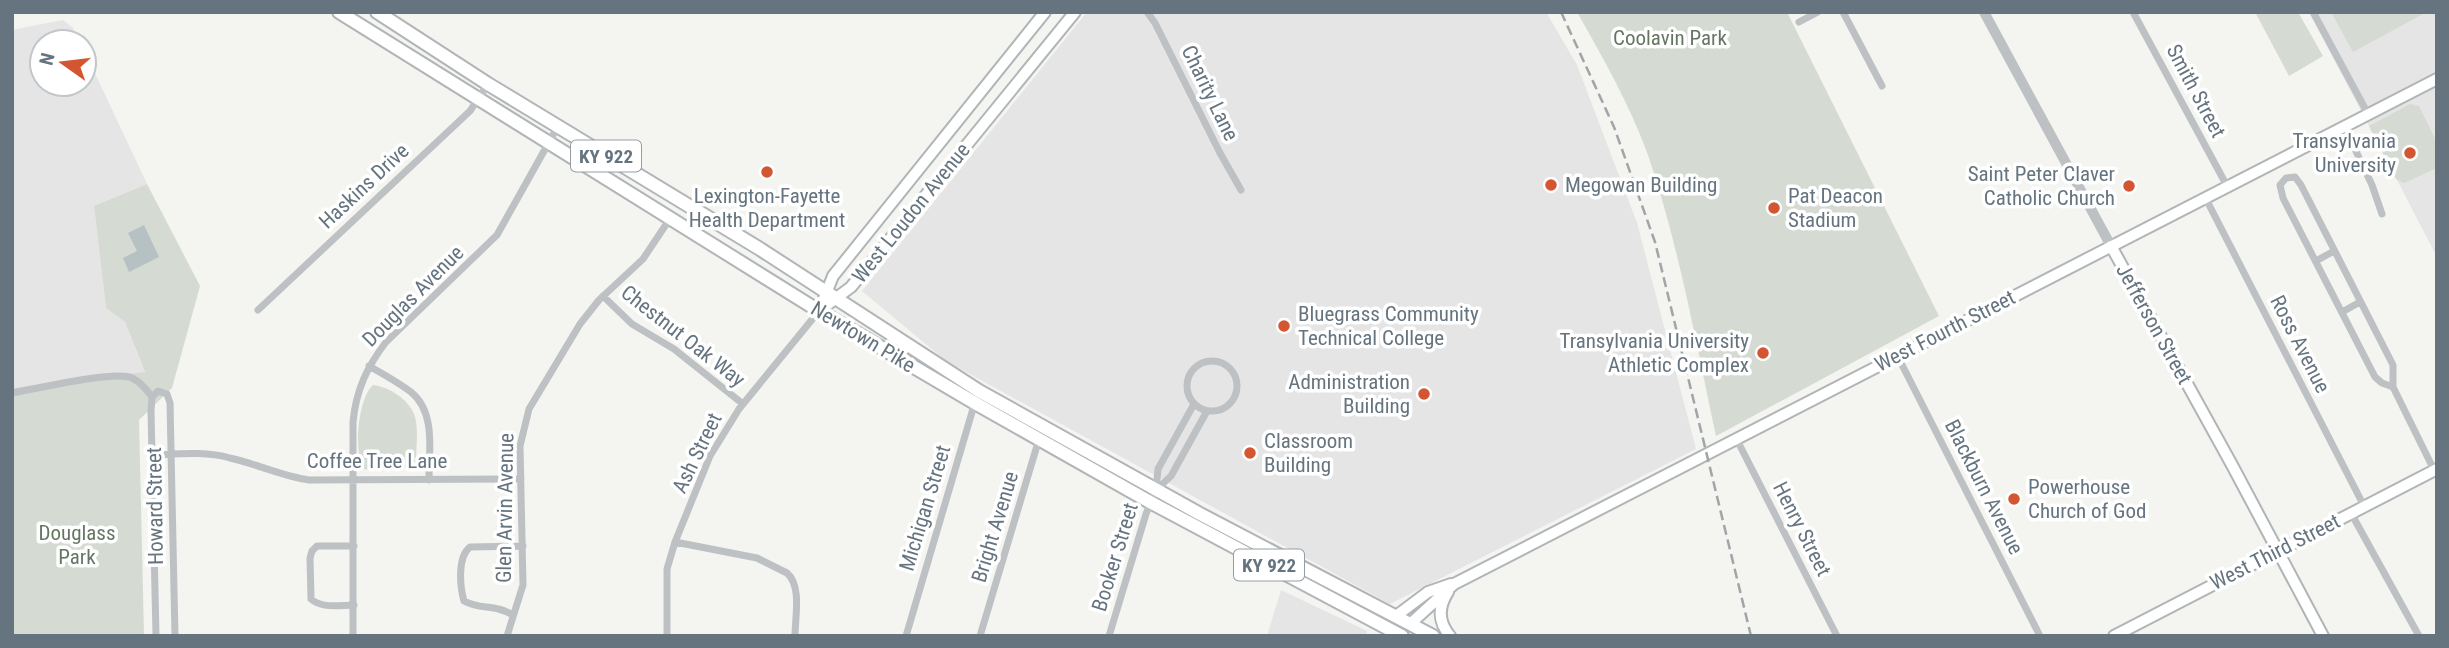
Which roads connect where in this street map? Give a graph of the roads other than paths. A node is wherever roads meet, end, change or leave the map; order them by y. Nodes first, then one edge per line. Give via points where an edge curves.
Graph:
1 (339, 12) edge
2 (377, 12) edge
3 (1045, 12) edge
4 (1075, 12) edge
5 (1147, 12) edge
6 (1818, 12) edge
7 (1843, 12) edge
8 (1984, 12) edge
9 (2133, 12) edge
10 (2313, 12) edge
11 (1799, 22) dead end
12 (2437, 79) edge
13 (488, 84) junction
14 (1882, 86) dead end
15 (479, 100) junction
16 (2368, 114) junction
17 (558, 126) junction
18 (2344, 127) junction
19 (548, 144) junction
20 (2227, 186) junction
21 (1241, 190) dead end
22 (2205, 197) junction
23 (2382, 214) dead end
24 (671, 217) junction
25 (2111, 246) junction
26 (2334, 251) junction
27 (2316, 261) junction
28 (825, 291) junction
29 (603, 296) junction
30 (837, 299) junction
31 (2360, 302) junction
32 (258, 310) dead end
33 (818, 311) junction
34 (2342, 312) junction
35 (1897, 355) junction
36 (369, 366) junction
37 (2393, 387) junction
38 (12, 393) edge
39 (152, 397) junction
40 (977, 397) junction
41 (743, 404) junction
42 (1194, 404) junction
43 (1207, 411) junction
44 (1043, 428) junction
45 (1736, 438) junction
46 (1039, 441) junction
47 (171, 454) junction
48 (152, 455) junction
49 (2435, 469) edge
50 (521, 479) junction
51 (429, 480) junction
52 (353, 481) junction
53 (1156, 489) junction
54 (1150, 502) junction
55 (2364, 506) junction
56 (2351, 513) junction
57 (675, 542) junction
58 (354, 546) junction
59 (523, 546) junction
60 (2278, 551) junction
61 (1454, 584) junction
62 (354, 605) junction
63 (513, 615) junction
64 (1396, 616) junction
65 (1410, 624) junction
66 (156, 636) edge
67 (175, 636) edge
68 (353, 636) edge
69 (507, 636) edge
70 (667, 636) edge
71 (795, 636) edge
72 (906, 636) edge
73 (980, 636) edge
74 (1109, 636) edge
75 (1403, 636) edge
76 (1433, 636) edge
77 (1450, 636) edge
78 (1837, 636) edge
79 (2040, 636) edge
80 (2114, 636) edge
81 (2323, 636) edge
82 (2419, 636) edge

1 - 15 main road, Newtown Pike / KY 922
2 - 13 main road, Newtown Pike / KY 922
3 - 28 main road, West Loudon Avenue
4 - 30 main road, West Loudon Avenue via 852,287
5 - 21 street, Charity Lane
6 - 11 street
7 - 14 street
8 - 25 street, Jefferson Street
9 - 20 street, Smith Street
10 - 16 street
12 - 16 main road, West Fourth Street
13 - 15 street, Haskins Drive
13 - 17 main road, Newtown Pike / KY 922
15 - 19 main road, Newtown Pike / KY 922
15 - 32 street, Haskins Drive
16 - 18 main road, West Fourth Street
17 - 19 street, Douglas Avenue
17 - 28 main road, Newtown Pike / KY 922
18 - 20 main road, West Fourth Street
18 - 23 street
19 - 24 main road, Newtown Pike / KY 922
19 - 36 street, Douglas Avenue via 498,235 386,342
20 - 22 main road, West Fourth Street
22 - 25 main road, West Fourth Street
22 - 55 street, Ross Avenue
24 - 29 street, Glen Arvin Avenue via 643,259
24 - 33 main road, Newtown Pike / KY 922
25 - 35 main road, West Fourth Street
25 - 60 main road, Jefferson Street
26 - 27 street
26 - 27 street via 2298,180 2286,178 2280,193
26 - 31 street
27 - 34 street
28 - 30 main road, Newtown Pike / KY 922
28 - 33 main road, West Loudon Avenue
29 - 41 street, Chestnut Oak Way via 632,324 674,349
29 - 50 street, Glen Arvin Avenue via 580,324 529,410 522,436
30 - 33 main road, West Loudon Avenue
30 - 40 main road, Newtown Pike / KY 922
31 - 34 street
31 - 37 street via 2393,365
33 - 40 main road, Newtown Pike / KY 922
33 - 41 street, Ash Street
34 - 37 street via 2375,377
35 - 45 main road, West Fourth Street
35 - 79 street, Blackburn Avenue
36 - 51 street via 409,390 426,412
36 - 52 street, Douglas Avenue via 354,406
37 - 49 street
38 - 39 street, Howard Street via 130,377
39 - 47 street, Howard Street via 158,391 167,394 170,403
39 - 48 street, Howard Street
40 - 44 main road, Newtown Pike / KY 922
40 - 46 main road, Newtown Pike / KY 922
40 - 72 street, Michigan Street
41 - 57 street, Ash Street via 710,456
42 - 43 street
42 - 43 street via 1187,381 1196,367 1213,360 1228,366 1237,381 1235,398 1226,408
42 - 53 street via 1158,469
43 - 53 street via 1171,476
44 - 46 street, Bright Avenue
44 - 53 main road, Newtown Pike / KY 922
45 - 61 main road, West Fourth Street
45 - 78 street, Henry Street
46 - 54 main road, Newtown Pike / KY 922
46 - 73 street, Bright Avenue
47 - 48 street, Coffee Tree Lane
47 - 52 street, Coffee Tree Lane via 228,457 281,475
47 - 67 street, Howard Street
48 - 66 street, Howard Street
49 - 55 main road, West Third Street
50 - 51 street, Coffee Tree Lane
50 - 59 street, Glen Arvin Avenue
51 - 52 street, Coffee Tree Lane
52 - 58 street, Douglas Avenue
53 - 54 street, Booker Street
53 - 64 main road, Newtown Pike / KY 922
54 - 74 street, Booker Street
54 - 75 main road, Newtown Pike / KY 922
55 - 56 main road, West Third Street
56 - 60 main road, West Third Street
56 - 82 street
57 - 70 street, Ash Street via 667,569
57 - 71 street via 757,558 792,576
58 - 62 street, Douglas Avenue
58 - 62 street via 317,546 310,558 313,602
59 - 63 street, Glen Arvin Avenue via 523,585
59 - 63 street via 470,547 462,559 464,601
60 - 80 main road, West Third Street
60 - 81 main road, Jefferson Street
61 - 64 main road, West Fourth Street via 1428,592
61 - 65 main road, West Fourth Street
61 - 77 main road via 1441,607 1441,621
62 - 68 street, Douglas Avenue
63 - 69 street, Glen Arvin Avenue
64 - 65 main road, Newtown Pike / KY 922
65 - 75 main road
65 - 76 main road, Newtown Pike

